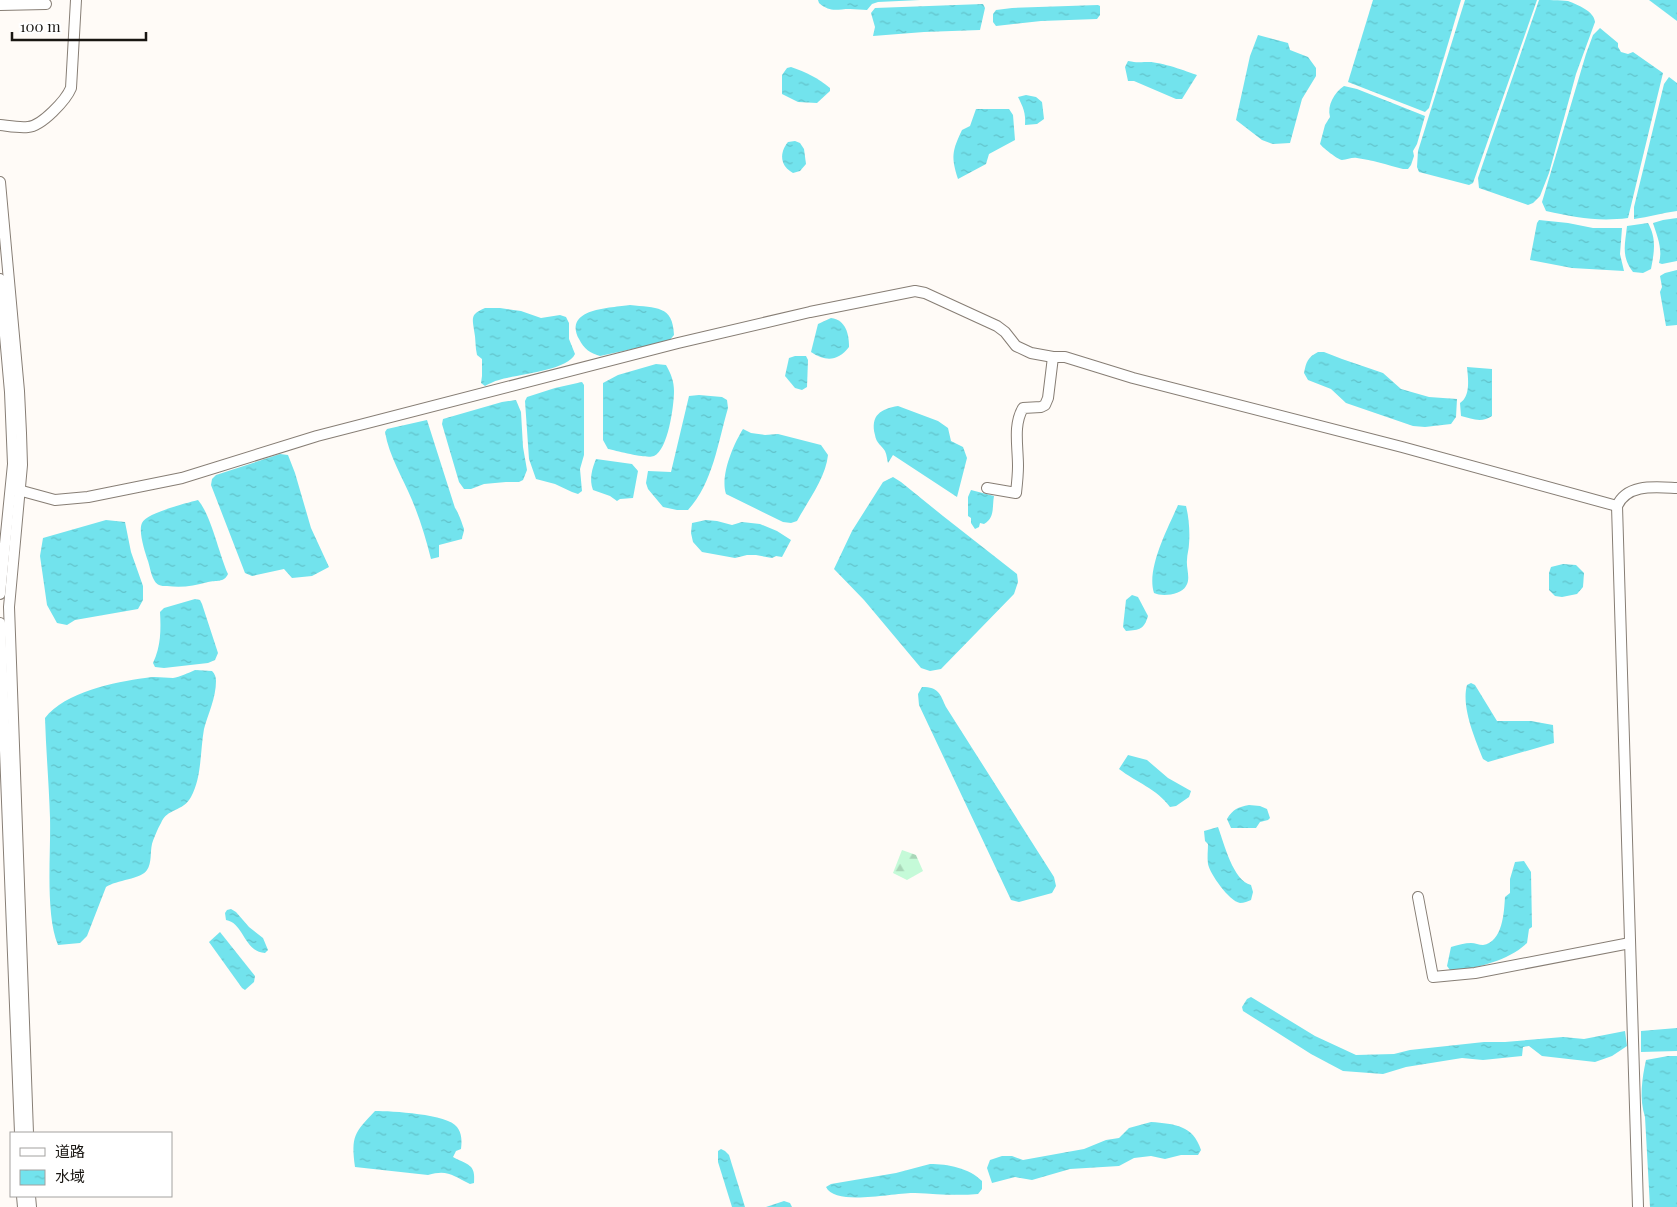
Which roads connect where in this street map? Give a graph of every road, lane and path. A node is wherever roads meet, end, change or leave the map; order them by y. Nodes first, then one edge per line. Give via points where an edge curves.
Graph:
1 (76, 0) edge
2 (46, 4) dead end
3 (0, 5) edge
4 (0, 126) edge
5 (0, 182) edge
6 (0, 279) edge
7 (1053, 357) junction
8 (987, 488) dead end
9 (1677, 488) edge
10 (15, 489) junction
11 (1617, 506) junction
12 (0, 594) edge
13 (4, 607) edge
14 (0, 622) edge
15 (1418, 897) dead end
16 (1630, 943) junction
17 (20, 1132) edge
18 (28, 1132) edge
19 (1638, 1207) edge

1 - 4 street via 72,88 69,94 43,120 30,128
2 - 3 street
5 - 10 street via 20,391 22,457
6 - 10 street
7 - 8 street via 1045,405 1023,408 1019,415 1016,493
7 - 10 street via 1016,346 997,326 915,291 669,345 317,436 182,478 88,497 55,500
7 - 11 street via 1065,357 1133,378
9 - 11 street via 1645,488 1628,492
10 - 12 street
10 - 13 street via 11,571
11 - 16 street
13 - 18 street
14 - 17 street
15 - 16 street via 1433,978
16 - 19 street

